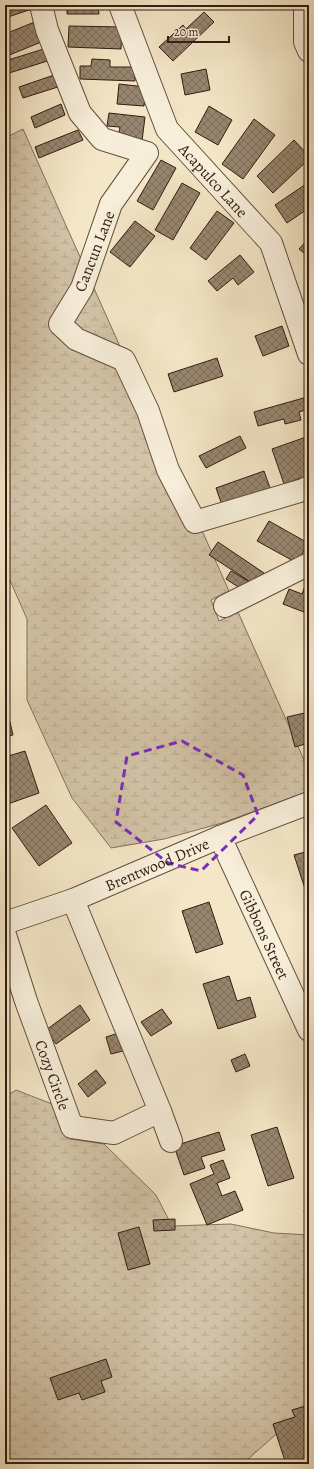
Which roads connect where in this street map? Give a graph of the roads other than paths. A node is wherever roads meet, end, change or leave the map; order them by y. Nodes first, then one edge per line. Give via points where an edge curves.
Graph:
1 (41, 5) edge
2 (120, 5) edge
3 (305, 5) edge
4 (309, 51) edge
5 (168, 129) junction
6 (147, 153) junction
7 (309, 354) edge
8 (309, 487) edge
9 (309, 564) edge
10 (225, 606) dead end
11 (309, 803) edge
12 (220, 837) junction
13 (73, 900) junction
14 (5, 923) edge
15 (5, 934) edge
16 (309, 1030) edge
17 (160, 1111) junction
18 (171, 1141) dead end

1 - 6 street via 47,30 80,113 102,139
2 - 5 street, Acapulco Lane
3 - 4 street via 305,42
5 - 6 street
5 - 7 street, Acapulco Lane via 271,243
6 - 8 street, Cancun Lane via 112,204 82,288 60,324 76,339 124,360 148,411 168,470 195,522
9 - 10 street
11 - 12 street, Brentwood Drive
12 - 13 street, Brentwood Drive
12 - 16 street, Gibbons Street
13 - 14 street, Brentwood Drive
13 - 17 street
15 - 17 street, Cozy Circle via 26,1002 72,1127 114,1133
17 - 18 street

